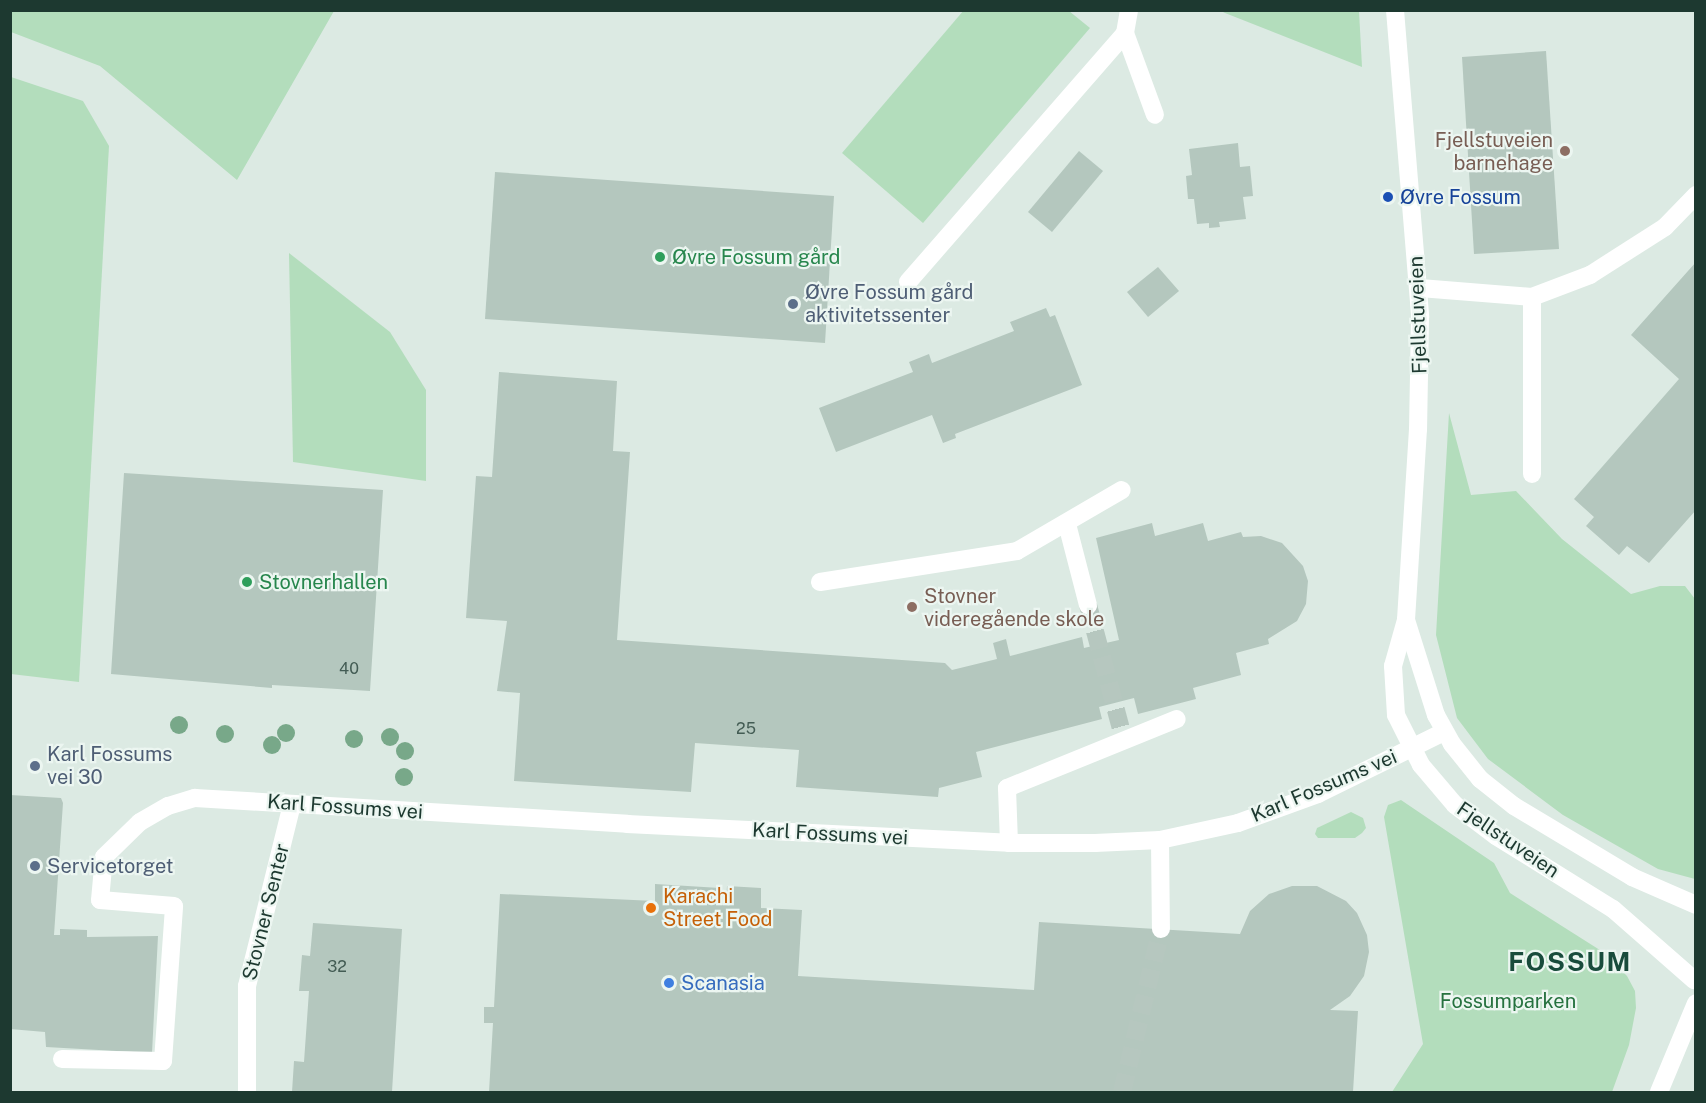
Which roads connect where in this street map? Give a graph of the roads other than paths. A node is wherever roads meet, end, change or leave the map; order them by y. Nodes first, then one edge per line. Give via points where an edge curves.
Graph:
1 (1129, 10) edge
2 (1395, 10) edge
3 (1125, 33) junction
4 (1155, 115) dead end
5 (1695, 195) edge
6 (908, 282) dead end
7 (1420, 288) junction
8 (1532, 297) junction
9 (1532, 474) dead end
10 (1122, 490) dead end
11 (1067, 524) junction
12 (820, 582) dead end
13 (1088, 604) tunnel mouth
14 (1406, 620) junction
15 (1177, 719) dead end
16 (1444, 732) junction
17 (1411, 749) junction
18 (292, 804) junction
19 (1160, 840) junction
20 (1009, 843) junction
21 (1695, 905) edge
22 (1161, 929) tunnel mouth
23 (1695, 978) edge
24 (1695, 1003) edge
25 (62, 1059) dead end
26 (247, 1092) edge
27 (1659, 1092) edge

1 - 3 street
2 - 7 street, Fjellstuveien
3 - 4 street
3 - 6 street
5 - 8 street via 1665,227 1590,275
7 - 8 street
7 - 14 street, Fjellstuveien via 1418,429
8 - 9 street
10 - 11 street
11 - 12 street via 1017,551
11 - 13 street
14 - 16 street, Fjellstuveien
14 - 17 street, Fjellstuveien via 1392,666 1392,687 1396,715
15 - 20 street via 1007,788
16 - 17 street, Karl Fossums vei
16 - 21 street, Fjellstuveien via 1465,764 1514,806 1632,877
17 - 19 street, Karl Fossums vei via 1264,815
17 - 23 street, Fjellstuveien via 1437,787 1474,822 1613,909
18 - 20 street, Karl Fossums vei
18 - 25 street, Karl Fossums vei via 195,798 168,806 140,822 104,857 100,900 174,906 163,1061
18 - 26 street, Stovner Senter via 247,986
19 - 20 street, Karl Fossums vei
19 - 22 street
24 - 27 street

